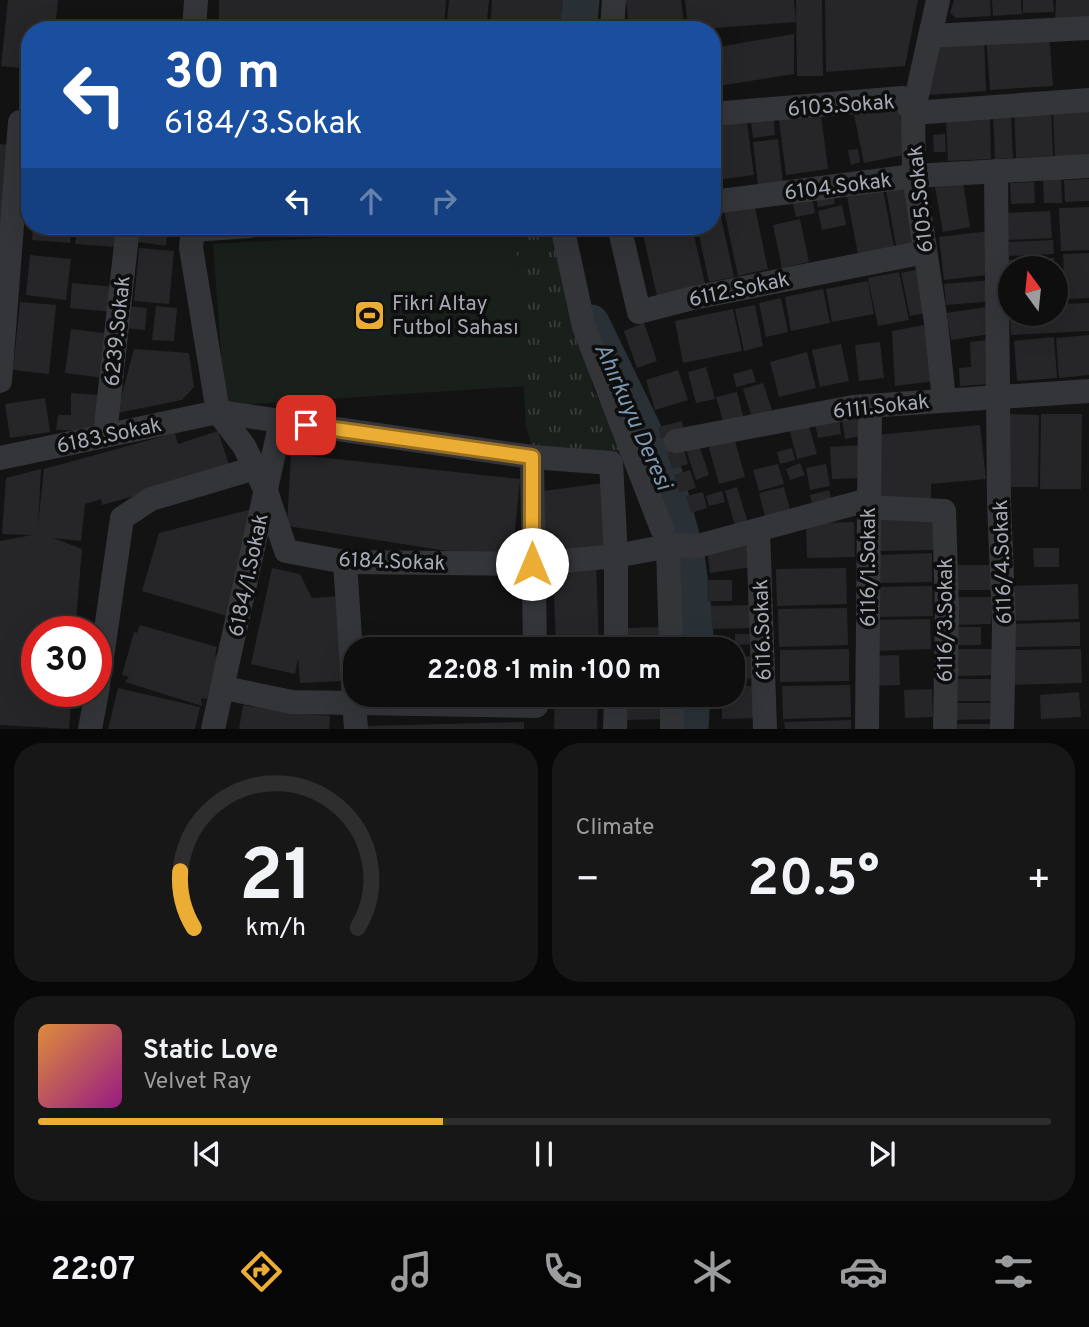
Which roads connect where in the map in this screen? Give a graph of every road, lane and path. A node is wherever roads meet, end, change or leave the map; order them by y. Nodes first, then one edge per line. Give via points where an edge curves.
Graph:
1 (196, 0) edge
2 (614, 0) edge
3 (938, 0) edge
4 (195, 21) edge
5 (613, 21) edge
6 (1089, 28) edge
7 (930, 36) junction
8 (1089, 100) edge
9 (721, 113) edge
10 (913, 114) junction
11 (17, 122) edge
12 (1089, 166) edge
13 (996, 171) junction
14 (914, 176) junction
15 (721, 201) edge
16 (127, 235) edge
17 (192, 235) edge
18 (564, 235) edge
19 (621, 235) edge
20 (925, 252) junction
21 (0, 381) edge
22 (1089, 391) edge
23 (1000, 396) junction
24 (944, 400) junction
25 (870, 406) junction
26 (219, 412) junction
27 (281, 421) junction
28 (105, 435) junction
29 (676, 441) dead end
30 (532, 457) junction
31 (0, 458) edge
32 (255, 468) junction
33 (266, 491) junction
34 (868, 504) junction
35 (944, 511) joint
36 (758, 531) junction
37 (675, 541) junction
38 (616, 556) junction
39 (345, 562) junction
40 (532, 564) junction
41 (535, 637) edge
42 (616, 637) edge
43 (671, 637) edge
44 (224, 688) junction
45 (616, 707) edge
46 (672, 707) edge
47 (536, 710) edge
48 (355, 716) edge
49 (90, 729) edge
50 (213, 729) edge
51 (615, 729) edge
52 (672, 729) edge
53 (765, 729) edge
54 (867, 729) edge
55 (945, 729) edge
56 (1002, 729) edge

1 - 4 street
2 - 5 street
3 - 7 street, 6105.Sokak
6 - 7 street
7 - 10 street, 6105.Sokak
8 - 10 street, 6103.Sokak
9 - 10 street, 6103.Sokak via 902,98
10 - 14 street, 6105.Sokak
11 - 21 street
12 - 13 street, 6104.Sokak
13 - 14 street, 6104.Sokak
13 - 23 street, 6116/4.Sokak
14 - 15 street, 6104.Sokak
14 - 20 street, 6105.Sokak
16 - 28 street, 6239.Sokak
17 - 26 street, 6184.Sokak
18 - 37 street via 584,327
19 - 20 street, 6112.Sokak via 639,312
20 - 24 street, 6105.Sokak
22 - 23 street, 6111.Sokak
23 - 24 street, 6111.Sokak
23 - 56 street, 6116/4.Sokak
24 - 25 street, 6111.Sokak
25 - 29 street, 6111.Sokak
25 - 34 street, 6116/1.Sokak
26 - 27 street, 6183.Sokak
26 - 28 street, 6183.Sokak
26 - 32 street, 6184.Sokak
27 - 30 street, 6183.Sokak
27 - 33 street, 6184/1.Sokak
28 - 31 street, 6183.Sokak
30 - 38 street, 6183.Sokak via 611,463
30 - 40 street
32 - 33 street, 6184.Sokak
32 - 49 street via 151,499 122,518
33 - 39 street, 6184.Sokak via 286,551
33 - 44 street, 6184/1.Sokak
34 - 35 street, 6184.Sokak
34 - 36 street, 6184.Sokak
34 - 54 street, 6116/1.Sokak
35 - 55 street, 6116/3.Sokak
36 - 37 street, 6184.Sokak
36 - 53 street, 6116.Sokak
37 - 38 street, 6184.Sokak
37 - 43 street
38 - 40 street, 6184.Sokak
38 - 42 street
39 - 40 street, 6184.Sokak
39 - 48 street
40 - 41 street
44 - 48 street
44 - 50 street, 6184/1.Sokak
45 - 51 street
46 - 52 street
47 - 48 street

